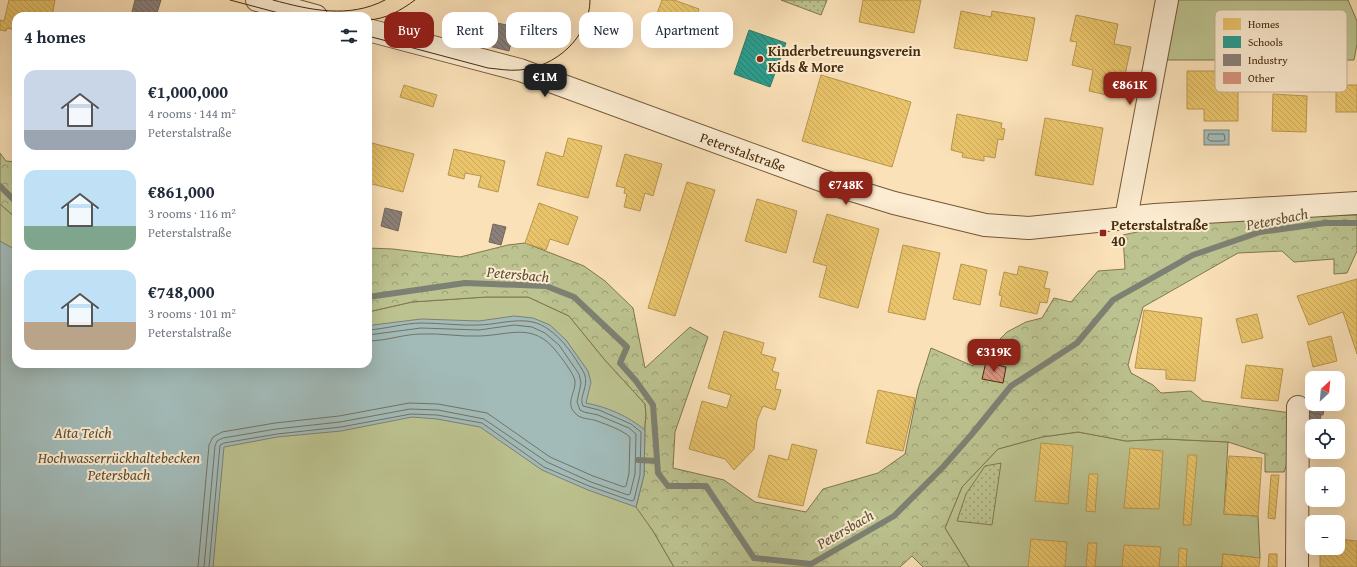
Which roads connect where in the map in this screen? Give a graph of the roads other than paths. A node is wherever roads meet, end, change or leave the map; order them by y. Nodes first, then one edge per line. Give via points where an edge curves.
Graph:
1 (257, 0) edge
2 (1166, 0) edge
3 (301, 12) edge
4 (372, 31) edge
5 (1357, 203) edge
6 (1126, 218) junction
7 (1298, 407) dead end
8 (1297, 567) edge

1 - 3 street
2 - 6 street
4 - 6 street, Peterstalstraße via 520,70 777,164 894,203 985,225 1029,228
5 - 6 street, Peterstalstraße
7 - 8 street

